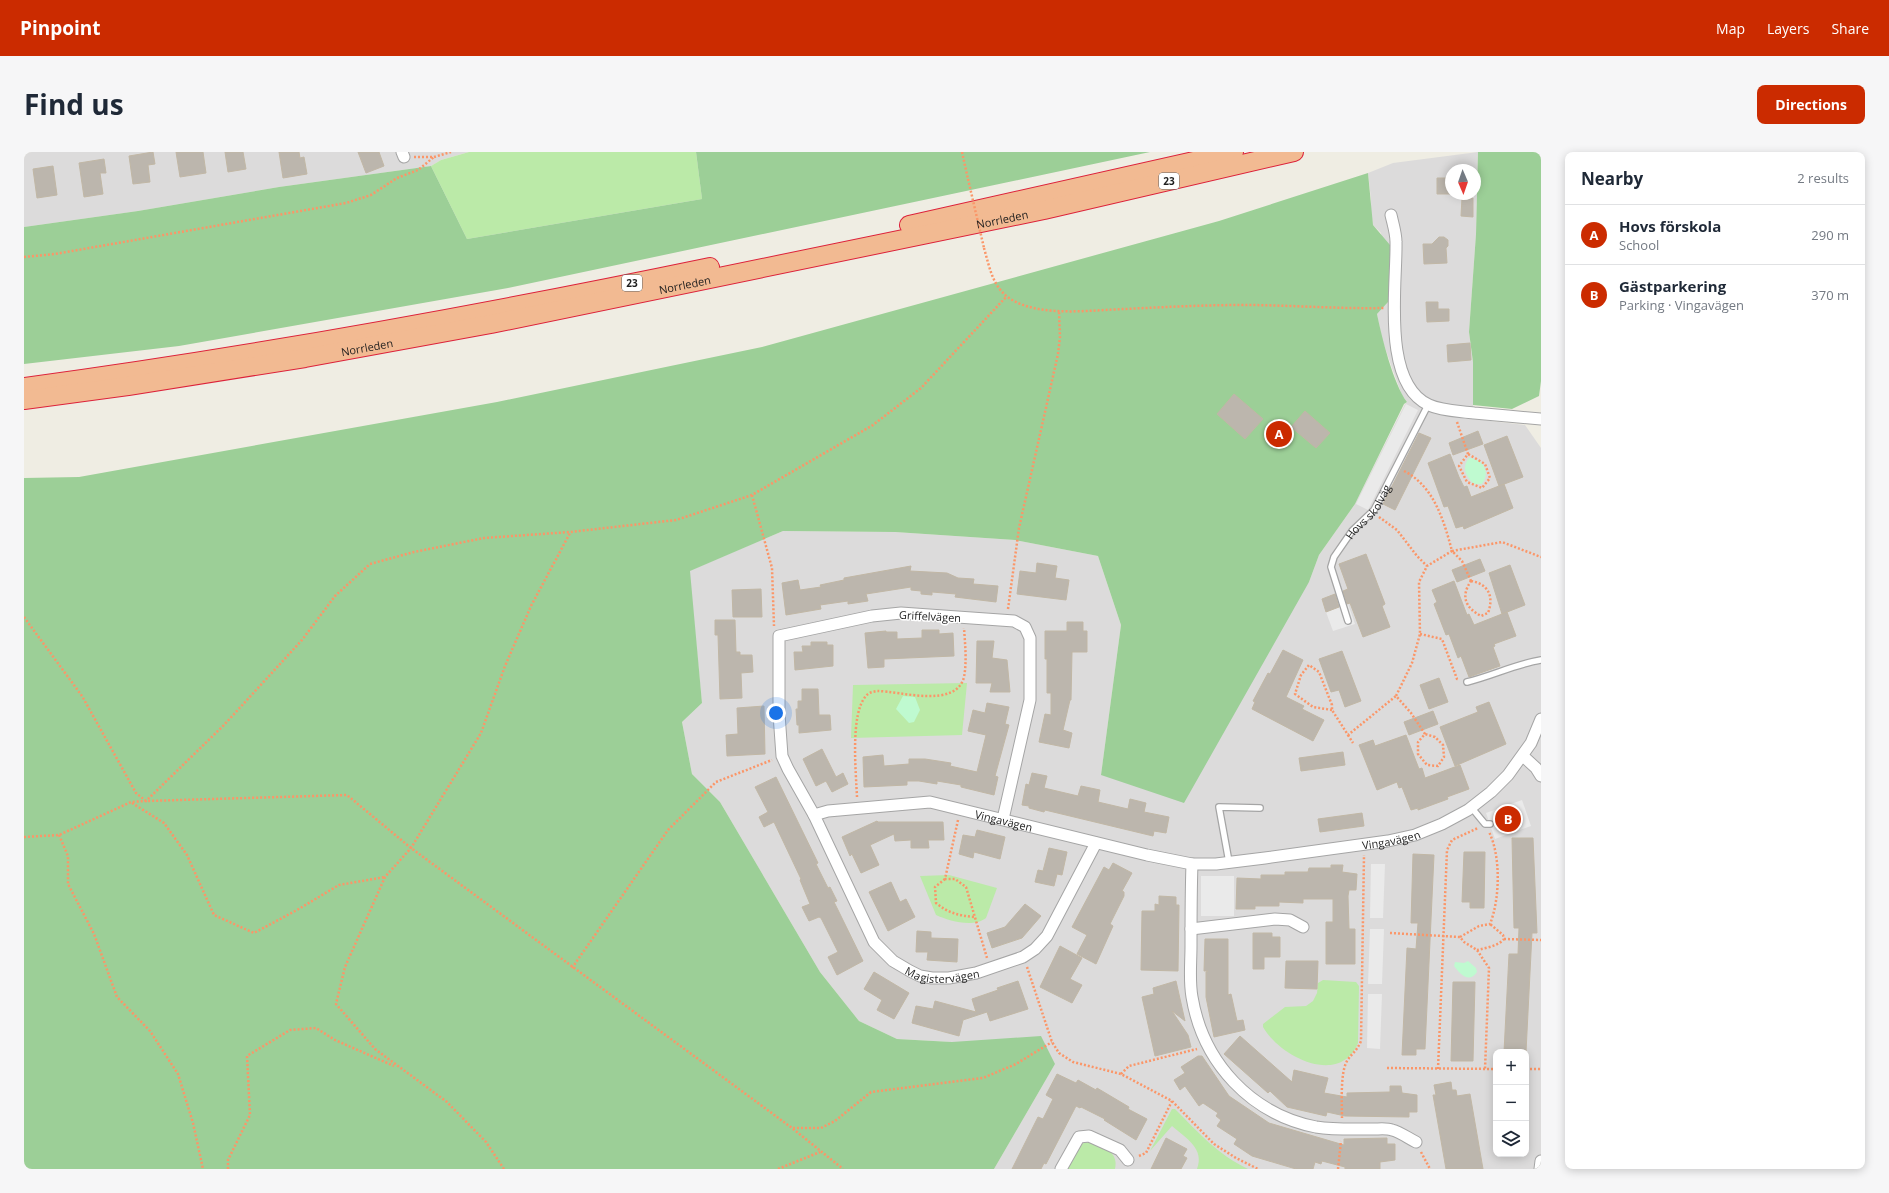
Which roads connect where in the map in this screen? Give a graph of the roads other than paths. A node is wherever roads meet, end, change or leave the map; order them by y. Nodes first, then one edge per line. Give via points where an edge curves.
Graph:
1 (1234, 152) edge
2 (1294, 152) edge
3 (1391, 215) dead end
4 (24, 387) edge
5 (24, 400) edge
6 (1428, 404) junction
7 (1541, 419) edge
8 (1348, 621) dead end
9 (1541, 660) edge
10 (1467, 682) road end
11 (1541, 719) edge
12 (1523, 756) junction
13 (1541, 776) edge
14 (1471, 807) junction
15 (1260, 808) dead end
16 (814, 815) junction
17 (1003, 819) junction
18 (1487, 824) road end
19 (1096, 843) junction
20 (1229, 862) junction
21 (1192, 864) junction
22 (1303, 927) dead end
23 (1191, 929) junction
24 (1416, 1142) road end
25 (1128, 1160) road end
26 (1541, 1160) edge
27 (1061, 1169) edge
28 (1540, 1169) edge

1 - 4 highway, Norrleden / 23 via 904,226 496,309 303,345
2 - 5 highway, Norrleden / 23 via 1044,210 491,324 305,358
3 - 6 street via 1396,240 1394,308 1400,367 1410,386
6 - 7 street via 1453,410
6 - 8 lane, Hovs skolväg via 1372,512 1342,544 1334,557 1331,567
9 - 10 lane
11 - 12 street, Vingavägen
12 - 13 street
12 - 14 street, Vingavägen via 1508,775
14 - 18 lane
14 - 20 street, Vingavägen via 1442,824 1415,835
15 - 20 lane via 1219,808
16 - 17 street, Vingavägen via 828,811 930,802
16 - 17 street, Griffelvägen via 782,756 779,636 872,616 901,613 1007,620 1025,627 1030,638 1030,700
16 - 19 street, Magistervägen via 874,942 882,952 910,971 932,978 954,978 991,969 1023,957 1035,949 1048,936
17 - 19 street, Vingavägen
19 - 21 street, Vingavägen
20 - 21 street, Vingavägen
21 - 23 street
22 - 23 street via 1290,920 1274,919
23 - 24 street via 1192,998 1208,1046 1234,1083 1255,1102 1288,1119 1316,1127 1391,1129
25 - 27 street via 1120,1150 1089,1136 1080,1137
26 - 28 street

